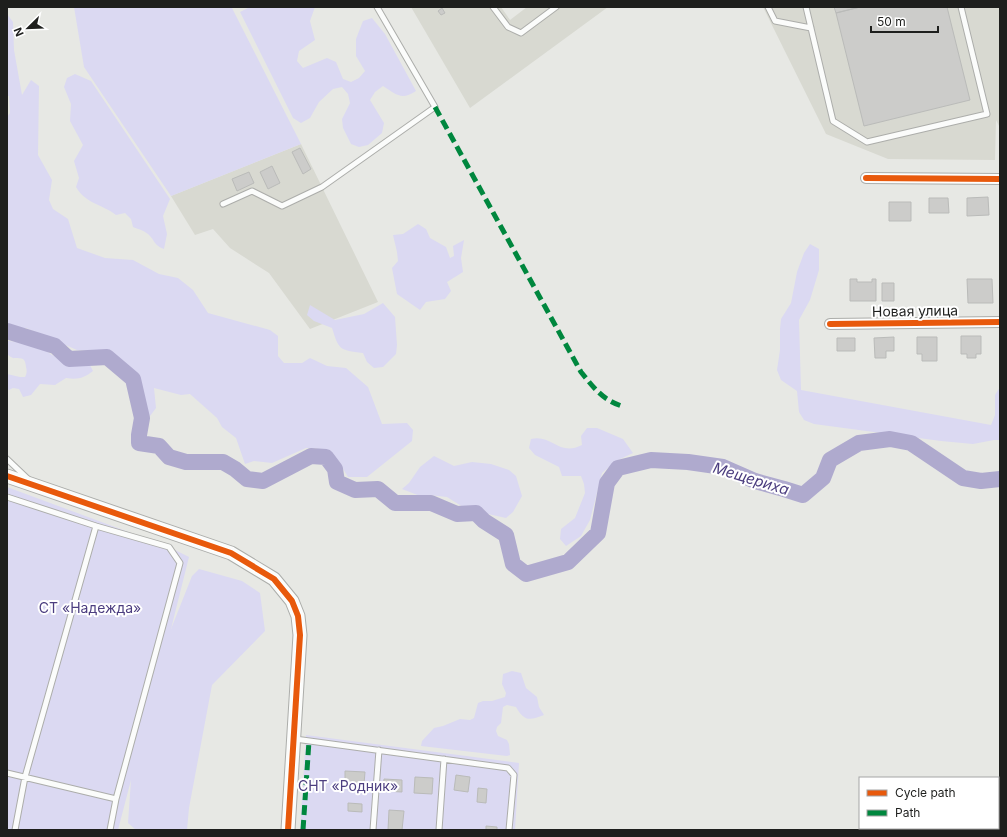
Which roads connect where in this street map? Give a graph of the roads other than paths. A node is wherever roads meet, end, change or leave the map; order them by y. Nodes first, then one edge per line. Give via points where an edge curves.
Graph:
1 (377, 7) edge
2 (493, 7) edge
3 (556, 7) edge
4 (768, 7) edge
5 (806, 7) edge
6 (961, 7) edge
7 (811, 28) junction
8 (866, 178) dead end
9 (1000, 179) edge
10 (223, 204) dead end
11 (1000, 322) edge
12 (830, 324) dead end
13 (7, 459) edge
14 (7, 476) edge
15 (34, 485) junction
16 (7, 497) edge
17 (96, 526) junction
18 (294, 739) junction
19 (379, 750) junction
20 (444, 759) junction
21 (7, 773) edge
22 (25, 777) junction
23 (116, 799) junction
24 (15, 830) edge
25 (110, 830) edge
26 (288, 830) edge
27 (373, 830) edge
28 (439, 830) edge
29 (510, 830) edge

1 - 10 lane via 435,107 322,187 282,206 252,191
2 - 3 lane via 508,28 521,33
4 - 7 lane via 775,21
5 - 7 lane
6 - 7 lane via 987,114 867,142 834,121
8 - 9 street
11 - 12 street, Новая улица
13 - 15 lane
14 - 15 street
15 - 18 street via 231,553 274,579 292,601 298,616 300,635
16 - 17 lane
17 - 22 lane
17 - 23 lane via 169,547 180,564
18 - 19 lane
18 - 26 street
19 - 20 lane
19 - 27 lane
20 - 28 lane
20 - 29 lane via 508,768 514,775
21 - 22 lane
22 - 23 lane
22 - 24 lane
23 - 25 lane

